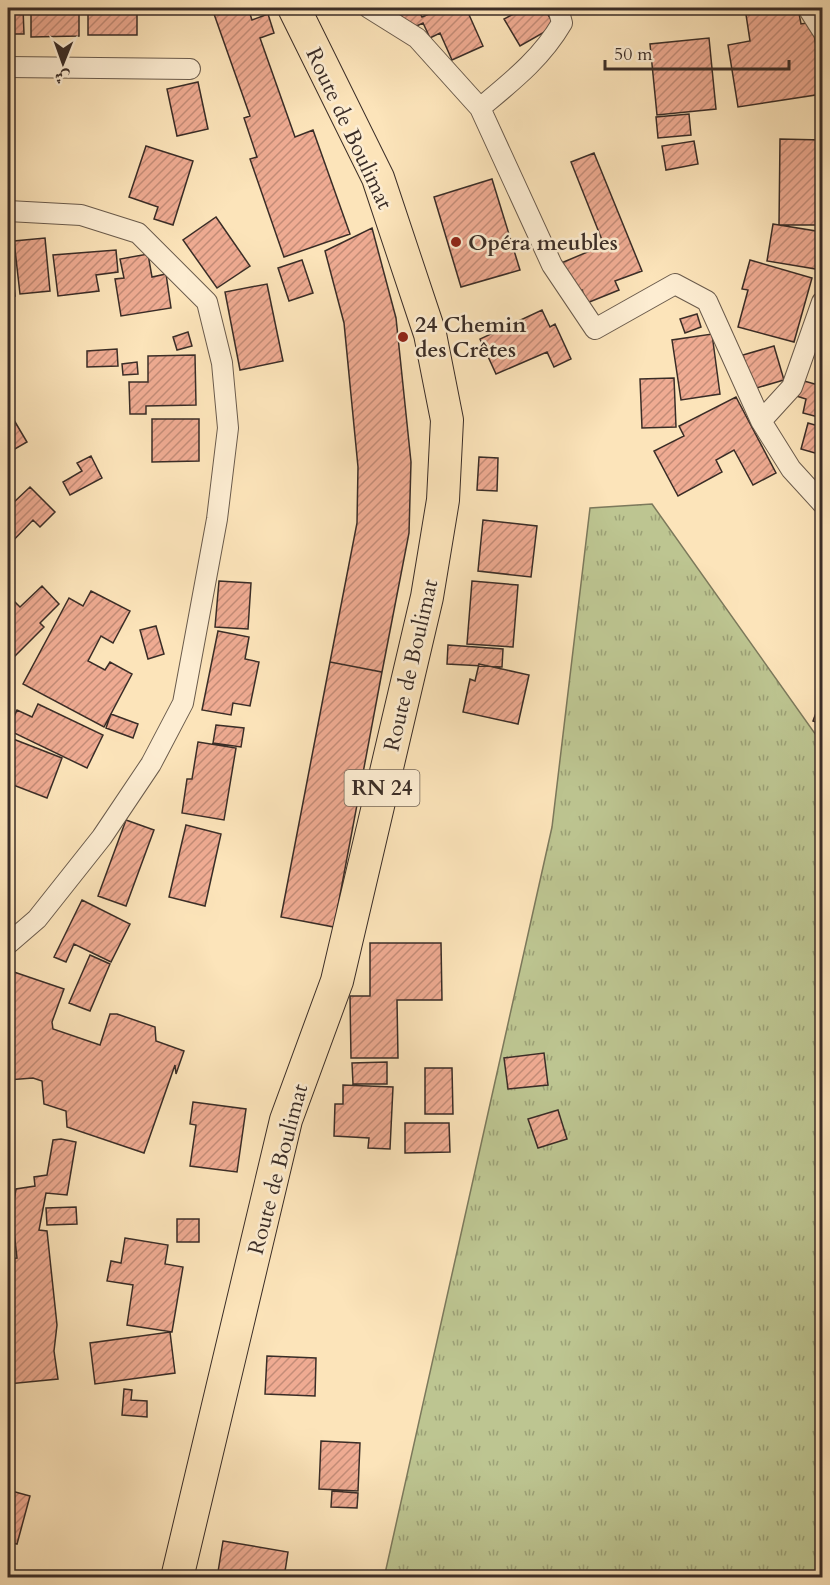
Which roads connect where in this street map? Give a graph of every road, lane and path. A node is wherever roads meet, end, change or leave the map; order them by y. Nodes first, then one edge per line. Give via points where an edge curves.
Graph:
1 (294, 8) edge
2 (369, 8) edge
3 (558, 8) edge
4 (808, 8) edge
5 (822, 30) edge
6 (8, 67) edge
7 (190, 69) dead end
8 (480, 108) junction
9 (8, 211) edge
10 (822, 302) edge
11 (761, 421) junction
12 (822, 503) edge
13 (8, 944) edge
14 (177, 1578) edge

1 - 14 main road, Route de Boulimat / RN 24 via 378,178 430,334 447,420 443,500 427,597 337,981 286,1120
2 - 8 street via 417,38
3 - 8 street via 562,23 548,47
4 - 5 street
6 - 7 street
8 - 11 street via 552,265 595,329 675,284 691,292 707,302
9 - 13 street via 81,215 138,233 207,302 222,363 228,428 217,519 183,703 151,764 102,837 37,919
10 - 11 street via 792,387
11 - 12 street via 791,469

